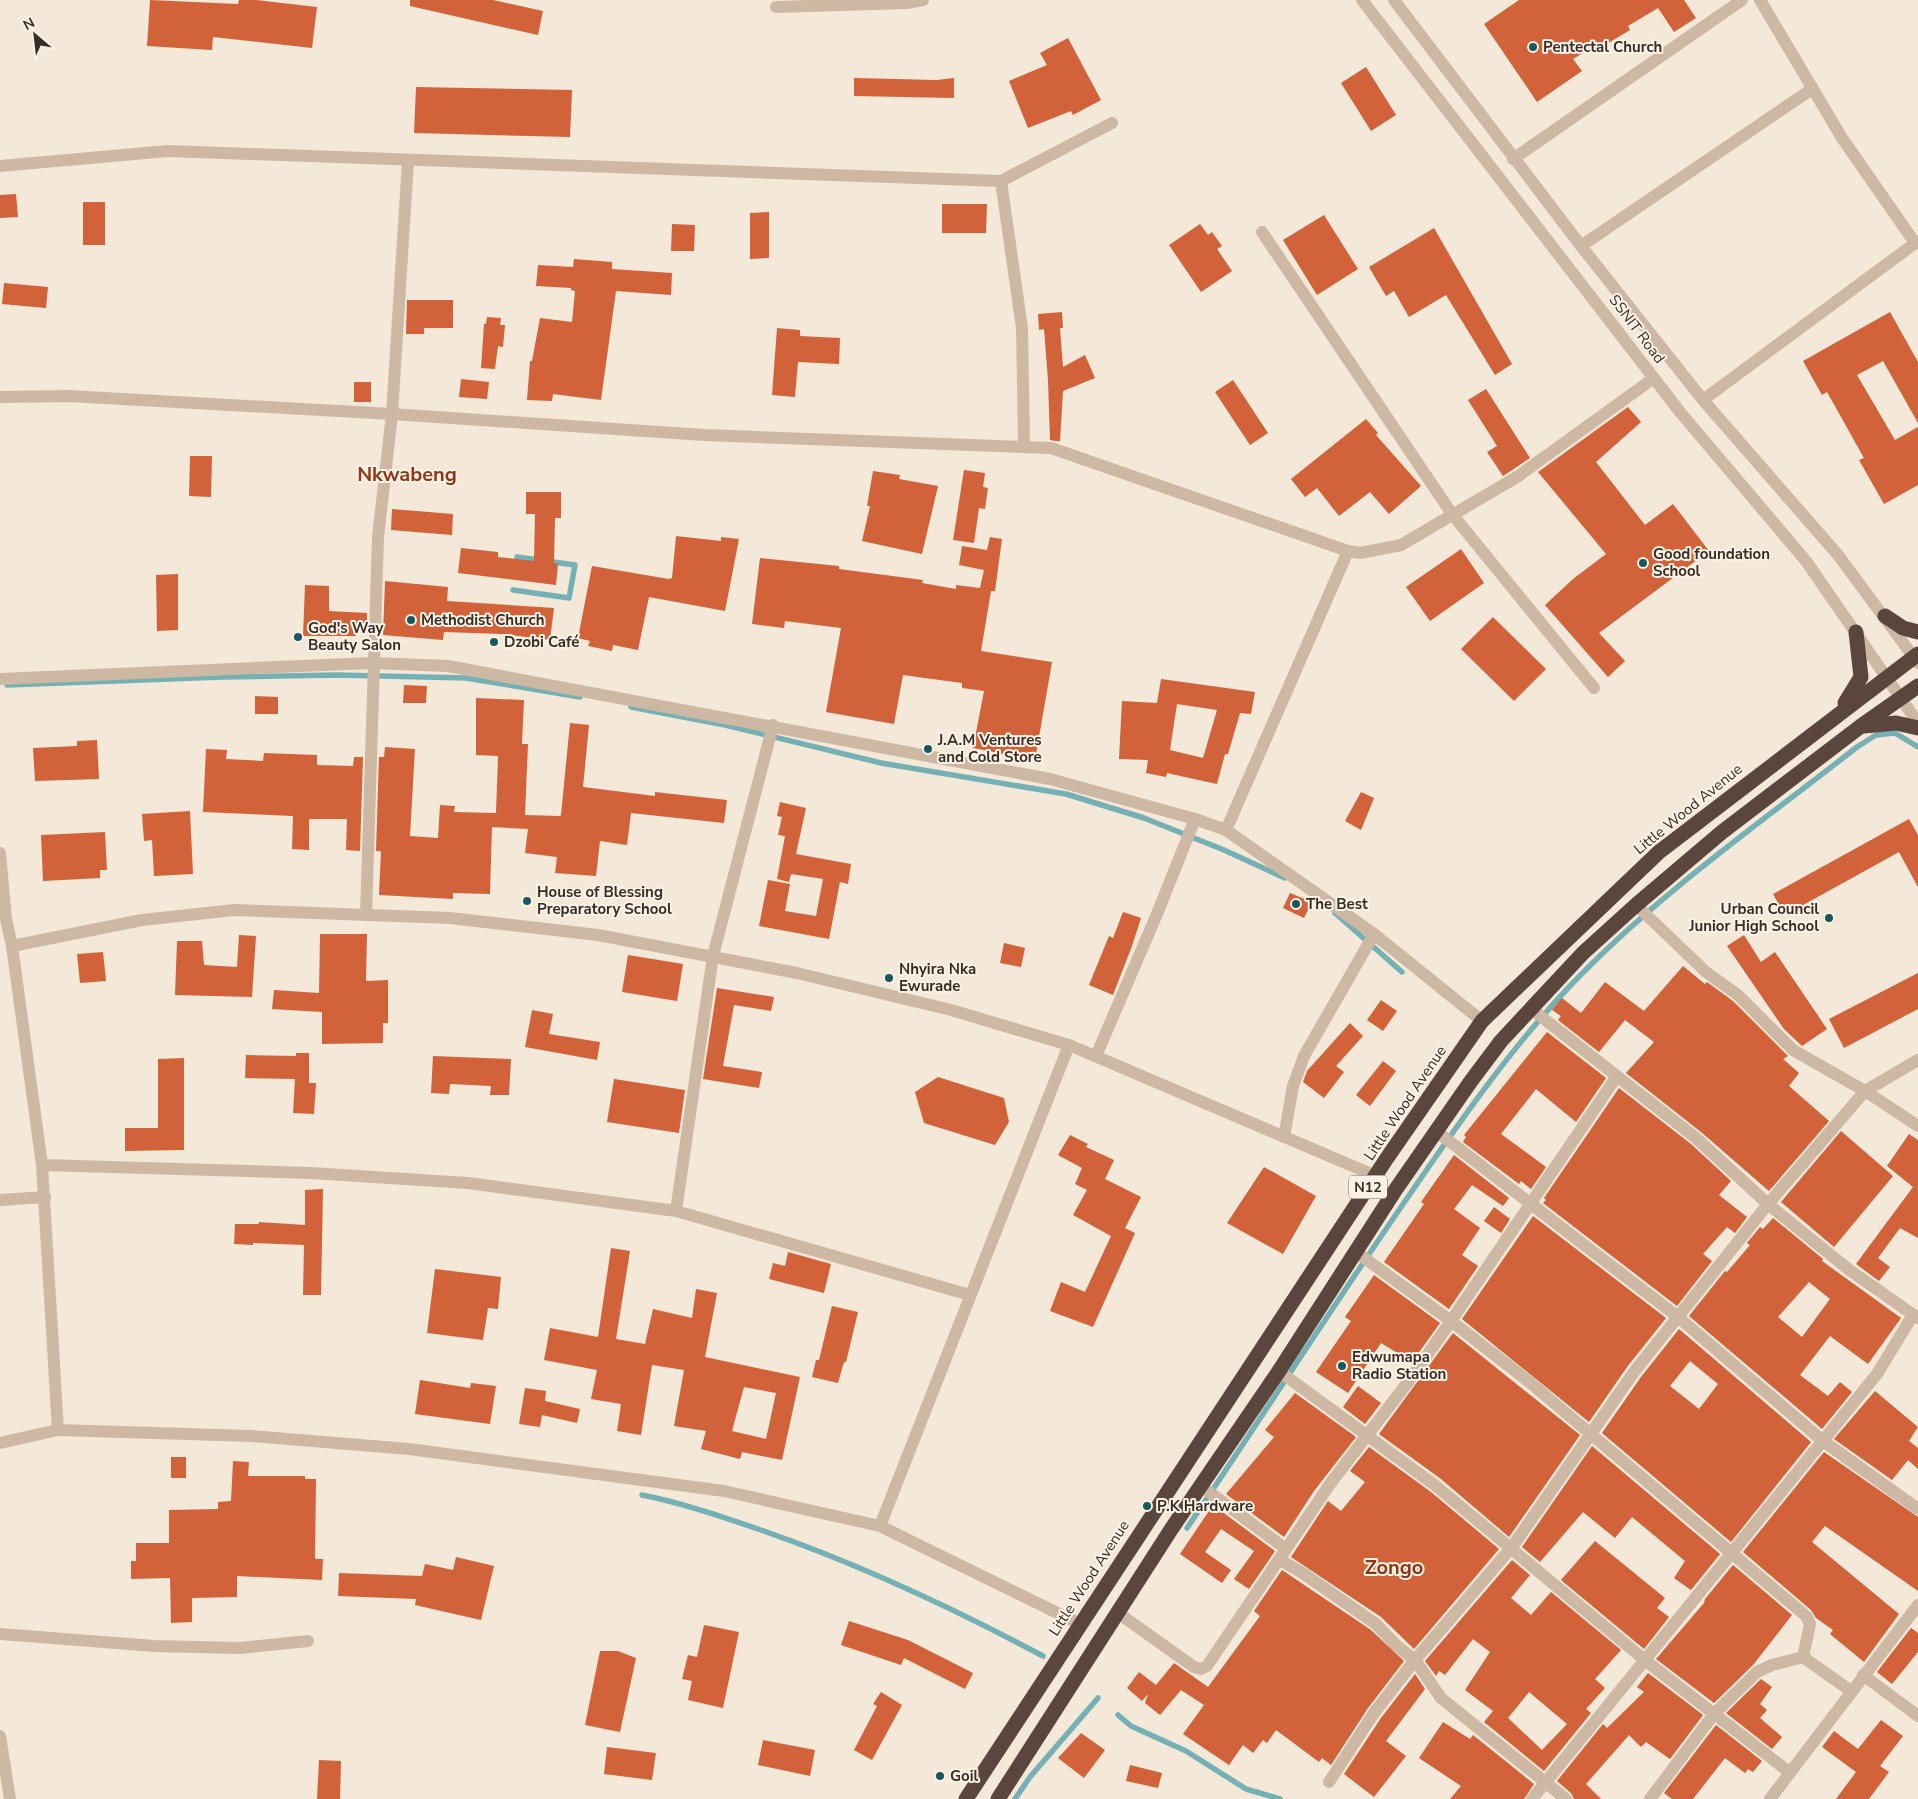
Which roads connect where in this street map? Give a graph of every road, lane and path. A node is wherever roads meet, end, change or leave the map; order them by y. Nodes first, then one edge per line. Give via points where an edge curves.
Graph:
1 (923, 0) edge
2 (1362, 0) edge
3 (1394, 0) edge
4 (1742, 0) edge
5 (1760, 0) edge
6 (776, 7) dead end
7 (1812, 89) junction
8 (1112, 123) dead end
9 (1513, 159) junction
10 (408, 162) junction
11 (0, 166) edge
12 (1001, 181) junction
13 (1262, 232) dead end
14 (1916, 242) edge
15 (1581, 246) junction
16 (1654, 378) junction
17 (0, 397) edge
18 (1703, 400) junction
19 (392, 414) junction
20 (1024, 445) junction
21 (1452, 514) junction
22 (1348, 551) junction
23 (1885, 616) junction
24 (1856, 632) junction
25 (1918, 632) edge
26 (1917, 658) edge
27 (372, 663) junction
28 (1886, 677) junction
29 (0, 679) edge
30 (1918, 686) edge
31 (1594, 688) dead end
32 (1901, 699) junction
33 (1838, 714) junction
34 (1918, 723) edge
35 (773, 725) junction
36 (1860, 726) junction
37 (1918, 728) edge
38 (1195, 819) junction
39 (1226, 830) junction
40 (0, 853) edge
41 (1636, 905) junction
42 (366, 915) junction
43 (3, 919) edge
44 (1374, 934) junction
45 (12, 946) junction
46 (713, 956) junction
47 (1530, 1008) junction
48 (1482, 1021) junction
49 (1069, 1045) junction
50 (1096, 1056) junction
51 (1918, 1060) edge
52 (1617, 1076) junction
53 (1865, 1091) junction
54 (1918, 1126) edge
55 (1436, 1131) junction
56 (1284, 1137) junction
57 (42, 1165) junction
58 (1376, 1176) junction
59 (45, 1197) junction
60 (0, 1200) edge
61 (1530, 1203) junction
62 (1768, 1204) junction
63 (676, 1212) junction
64 (1356, 1252) junction
65 (970, 1294) junction
66 (1915, 1316) edge
67 (1678, 1317) junction
68 (1451, 1321) junction
69 (1279, 1370) junction
70 (58, 1430) junction
71 (1590, 1434) junction
72 (1366, 1435) junction
73 (1823, 1441) junction
74 (0, 1443) edge
75 (1201, 1486) junction
76 (1918, 1509) edge
77 (880, 1526) junction
78 (1512, 1548) junction
79 (1730, 1553) junction
80 (1283, 1555) junction
81 (1918, 1606) edge
82 (1118, 1613) junction
83 (1080, 1624) junction
84 (0, 1634) edge
85 (308, 1641) dead end
86 (1803, 1657) junction
87 (1415, 1660) junction
88 (1646, 1661) junction
89 (1863, 1675) junction
90 (1851, 1691) junction
91 (1714, 1714) junction
92 (1918, 1716) edge
93 (0, 1736) edge
94 (1789, 1772) junction
95 (1329, 1782) dead end
96 (1546, 1782) junction
97 (10, 1799) edge
98 (966, 1799) edge
99 (998, 1799) edge
100 (1532, 1799) edge
101 (1566, 1799) edge
102 (1650, 1799) edge
103 (1770, 1799) edge

1 - 6 street
2 - 16 street, SSNIT Road
3 - 9 street, SSNIT Road
4 - 9 street
5 - 7 street
7 - 14 street via 1842,138
7 - 15 street
8 - 12 street
9 - 15 street, SSNIT Road
10 - 11 street via 168,152
10 - 12 street
10 - 19 street
12 - 20 street via 1022,328
13 - 21 street
14 - 18 street
15 - 18 street, SSNIT Road
16 - 21 street via 1517,477
16 - 24 street, SSNIT Road via 1806,562
17 - 19 street via 69,396
18 - 23 street, SSNIT Road via 1838,555
19 - 20 street via 704,436
19 - 27 street via 378,537
20 - 22 street via 1051,448
21 - 22 street via 1401,545 1360,553
21 - 31 street
22 - 39 street
23 - 25 highway via 1903,628
23 - 26 street, SSNIT Road
24 - 28 street, SSNIT Road
24 - 33 highway via 1861,677
26 - 28 highway, N12
27 - 29 street
27 - 35 street via 448,666
27 - 42 street
28 - 32 street, SSNIT Road
28 - 33 highway, Little Wood Avenue / N12
30 - 32 highway, N12
32 - 34 street, SSNIT Road
32 - 36 highway, N12
33 - 48 highway, Little Wood Avenue / N12 via 1659,852
35 - 38 street via 1050,779
35 - 46 street
36 - 37 highway via 1896,723
36 - 41 highway, N12 via 1722,832
38 - 39 street
38 - 50 street
39 - 44 street
40 - 43 street
41 - 47 highway, N12 via 1583,952
41 - 53 street via 1706,972 1738,995 1793,1050
42 - 45 street via 234,910 142,920
42 - 46 street via 450,918 588,934
43 - 45 street
44 - 48 street
44 - 56 street via 1304,1056 1293,1086
45 - 57 street
46 - 49 street via 952,1010
46 - 63 street
47 - 52 street
47 - 55 highway, N12 via 1477,1073
48 - 58 highway, Little Wood Avenue / N12
49 - 50 street
49 - 65 street
50 - 56 street
51 - 53 street
52 - 61 street
52 - 62 street via 1696,1138
53 - 54 street
53 - 62 street
55 - 61 street
55 - 64 highway, N12
56 - 58 street
57 - 59 street
57 - 63 street via 311,1172 468,1183
58 - 83 highway, Little Wood Avenue / N12
59 - 60 street
59 - 70 street
61 - 67 street
61 - 68 street
62 - 66 street via 1848,1269
62 - 67 street
63 - 65 street
64 - 68 street
64 - 69 highway, N12
65 - 77 street
66 - 73 street via 1877,1374
67 - 71 street
67 - 73 street
68 - 71 street
68 - 72 street
69 - 72 street
69 - 75 highway, N12
70 - 74 street
70 - 77 street via 251,1436 409,1449 724,1491
71 - 78 street
71 - 79 street
72 - 78 street via 1436,1486
72 - 80 street
73 - 76 street
73 - 79 street
75 - 80 street
75 - 82 highway, N12
77 - 83 street
78 - 87 street
78 - 88 street
79 - 86 street via 1806,1616 1810,1624
79 - 88 street
80 - 82 street via 1207,1666 1201,1669
80 - 87 street via 1376,1624
81 - 89 street
82 - 99 highway, N12
83 - 98 highway, Little Wood Avenue / N12
84 - 85 street via 154,1646 230,1648
86 - 90 street
86 - 91 street via 1757,1672
87 - 95 street
87 - 96 street via 1441,1698
88 - 91 street
88 - 96 street
89 - 90 street
89 - 92 street
90 - 94 street
91 - 94 street
91 - 102 street
93 - 97 street
94 - 103 street
96 - 100 street
96 - 101 street

